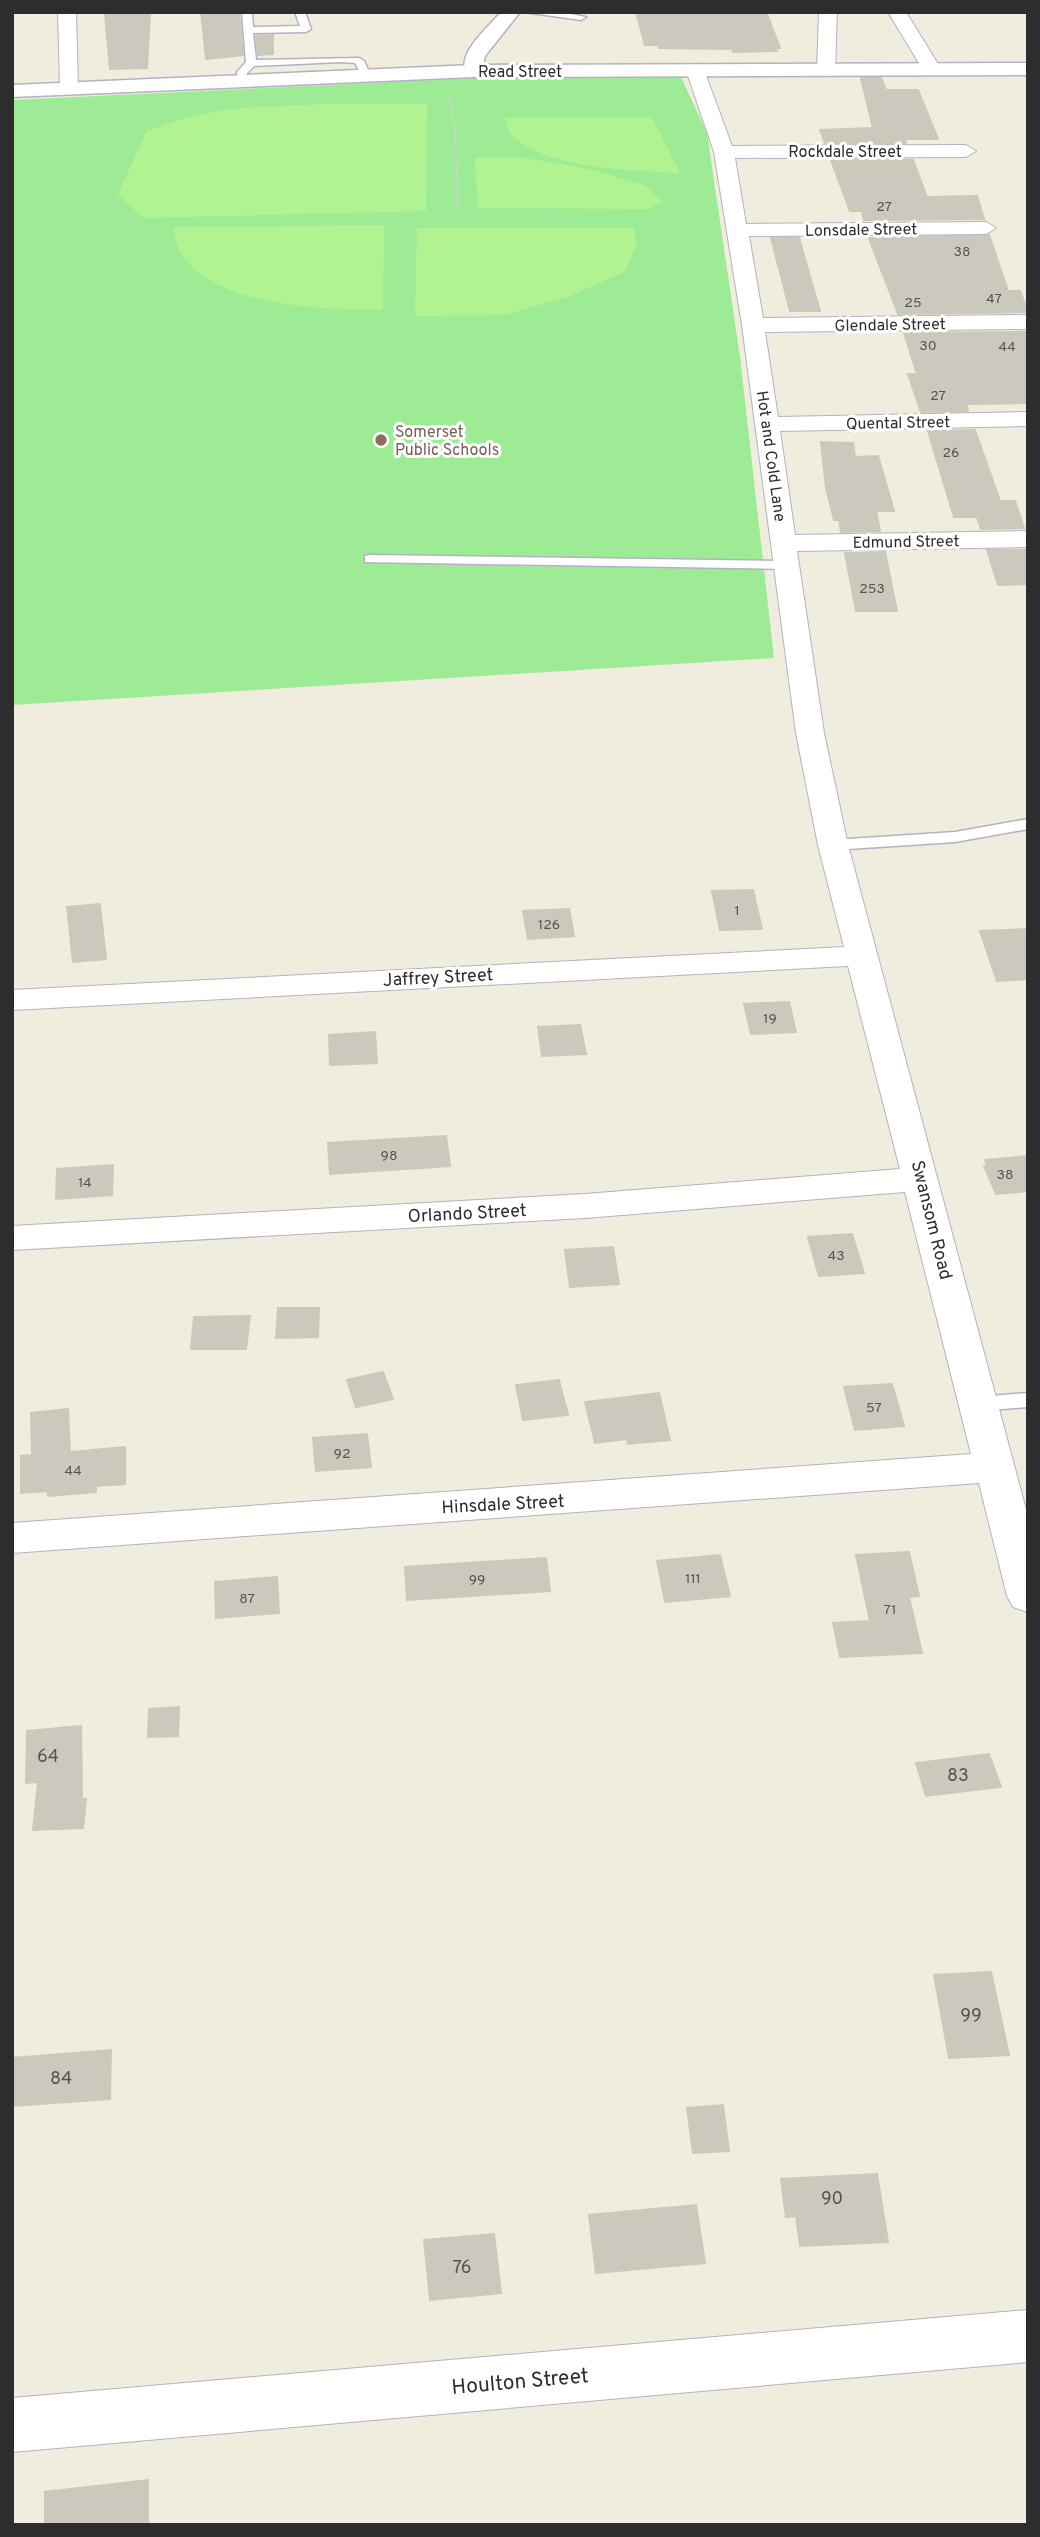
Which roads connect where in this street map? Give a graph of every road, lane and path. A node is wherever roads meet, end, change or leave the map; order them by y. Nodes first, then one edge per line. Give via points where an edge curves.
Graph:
1 (67, 12) edge
2 (247, 12) edge
3 (300, 12) edge
4 (512, 12) edge
5 (528, 12) edge
6 (828, 12) edge
7 (897, 12) edge
8 (582, 17) dead end
9 (247, 30) junction
10 (251, 63) junction
11 (932, 69) junction
12 (1028, 69) edge
13 (695, 70) junction
14 (826, 70) junction
15 (474, 71) junction
16 (444, 72) junction
17 (366, 76) junction
18 (242, 82) junction
19 (69, 88) junction
20 (12, 91) edge
21 (966, 151) dead end
22 (724, 152) junction
23 (458, 206) dead end
24 (986, 228) dead end
25 (736, 230) junction
26 (1028, 322) edge
27 (753, 325) junction
28 (1028, 419) edge
29 (768, 424) junction
30 (1028, 539) edge
31 (786, 554) junction
32 (370, 559) dead end
33 (1028, 824) edge
34 (833, 845) junction
35 (863, 956) junction
36 (12, 1000) edge
37 (921, 1179) junction
38 (12, 1238) edge
39 (1028, 1400) edge
40 (978, 1404) junction
41 (994, 1467) junction
42 (12, 1538) edge
43 (1028, 1596) edge
44 (1028, 2336) edge
45 (12, 2425) edge

1 - 19 street
2 - 9 lane
3 - 9 lane via 306,29
4 - 15 main road via 475,55
5 - 8 lane
6 - 14 street
7 - 11 street
9 - 10 lane
10 - 17 lane via 359,61
10 - 18 lane via 242,72
11 - 12 main road, Read Street
11 - 14 main road, Read Street
13 - 14 main road, Read Street
13 - 15 main road, Read Street
13 - 22 street, Hot and Cold Lane
15 - 16 main road, Read Street
16 - 17 main road, Read Street
16 - 23 path via 455,128
17 - 18 main road, Read Street
18 - 19 main road, Read Street
19 - 20 main road, Read Street
21 - 22 street, Rockdale Street
22 - 25 street, Hot and Cold Lane
24 - 25 street, Lonsdale Street
25 - 27 street, Hot and Cold Lane
26 - 27 street, Glendale Street
27 - 29 street, Hot and Cold Lane
28 - 29 street, Quental Street
29 - 31 street, Hot and Cold Lane
30 - 31 street, Edmund Street
31 - 32 lane
31 - 34 street, Hot and Cold Lane via 810,733
33 - 34 lane via 927,841
34 - 35 street, Swansom Road
35 - 36 street, Jaffrey Street
35 - 37 street, Swansom Road
37 - 38 street, Orlando Street via 585,1206
37 - 40 street, Swansom Road
39 - 40 lane
40 - 41 street, Swansom Road
41 - 42 street, Hinsdale Street via 743,1490
41 - 43 street, Swansom Road
44 - 45 street, Houlton Street

